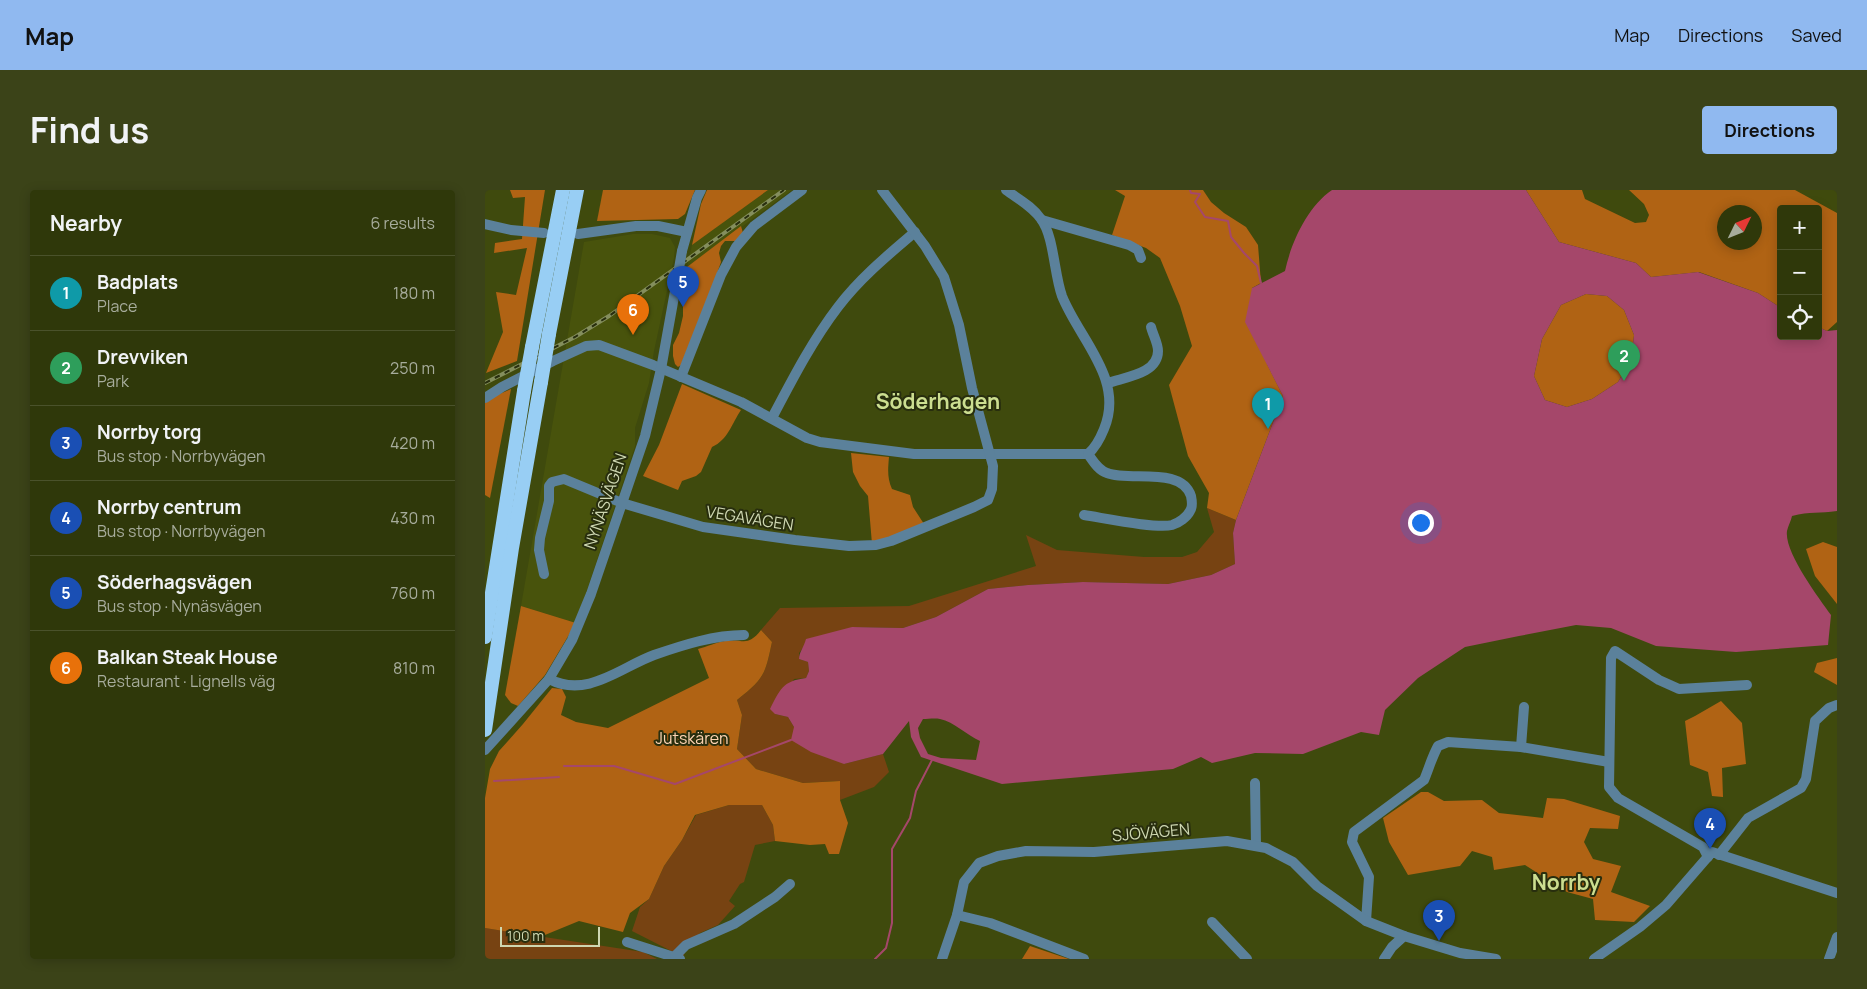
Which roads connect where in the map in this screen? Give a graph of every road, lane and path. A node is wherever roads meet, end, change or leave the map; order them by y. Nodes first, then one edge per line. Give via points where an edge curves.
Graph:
1 (563, 190) edge
2 (577, 190) edge
3 (701, 190) edge
4 (802, 190) edge
5 (882, 190) edge
6 (1005, 190) edge
7 (1042, 220) junction
8 (485, 224) edge
9 (687, 232) junction
10 (915, 232) junction
11 (544, 233) dead end
12 (578, 234) dead end
13 (1141, 258) dead end
14 (1151, 328) dead end
15 (661, 369) junction
16 (681, 377) junction
17 (1108, 383) junction
18 (485, 398) edge
19 (772, 418) junction
20 (988, 453) junction
21 (1088, 454) junction
22 (622, 503) junction
23 (506, 504) junction
24 (1084, 515) dead end
25 (544, 574) dead end
26 (485, 575) edge
27 (744, 636) dead end
28 (485, 637) edge
29 (549, 679) junction
30 (1747, 685) dead end
31 (1837, 705) edge
32 (1524, 707) dead end
33 (485, 730) edge
34 (1521, 747) junction
35 (485, 750) edge
36 (1609, 762) junction
37 (1255, 783) dead end
38 (1256, 846) junction
39 (1719, 855) junction
40 (1708, 857) junction
41 (790, 884) dead end
42 (1837, 893) edge
43 (957, 915) junction
44 (1366, 921) junction
45 (1212, 922) dead end
46 (1404, 936) junction
47 (1837, 937) edge
48 (627, 942) dead end
49 (678, 958) edge
50 (942, 959) edge
51 (1084, 959) edge
52 (1247, 959) edge
53 (1384, 959) edge
54 (1496, 959) edge
55 (1594, 959) edge
56 (1829, 959) edge

1 - 23 highway, bridge
2 - 33 highway, bridge via 512,548
3 - 9 street, NYNÄSVÄGEN
4 - 16 street via 754,226 736,246 721,275
5 - 10 street
6 - 7 street
7 - 13 street via 1129,245 1138,250
7 - 17 street via 1048,232 1063,297
8 - 11 street
9 - 12 street via 658,226 636,226
9 - 15 street, NYNÄSVÄGEN, bridge
10 - 19 street via 875,266 839,305 817,336
10 - 20 street via 945,277
14 - 17 street via 1158,349 1153,365 1146,371
15 - 16 street
15 - 18 street via 599,345 586,346
15 - 22 street, NYNÄSVÄGEN via 645,436
16 - 19 street
17 - 21 street via 1109,418 1097,445
19 - 20 street via 807,438 837,446 914,454
20 - 21 street
20 - 22 street, VEGAVÄGEN via 993,466 993,489 988,500 915,532 875,545 816,543 733,532 703,527
21 - 24 street via 1097,466 1116,476 1156,477 1182,484 1189,491 1192,502 1190,511 1173,525
22 - 25 street, VEGAVÄGEN via 564,479 552,482 540,538
22 - 29 street, NYNÄSVÄGEN via 572,640
23 - 26 highway
23 - 28 highway
27 - 29 street via 728,635 693,643 652,656 601,681 575,685
29 - 35 street, NYNÄSVÄGEN
30 - 36 street via 1679,689 1615,651 1611,658
31 - 39 street via 1815,721 1806,779 1801,788 1748,818
32 - 34 street
34 - 36 street
34 - 44 street via 1448,742 1438,746 1424,780 1354,832 1352,842 1369,877
36 - 40 street via 1609,787 1618,798 1703,847
37 - 38 street
38 - 43 street, SJÖVÄGEN via 1227,841 1094,852 1026,851 998,856 979,863 964,882
38 - 44 street, SJÖVÄGEN via 1293,862 1317,886
39 - 40 street via 1712,852
39 - 42 street
40 - 55 street via 1666,905 1640,928
41 - 49 street via 734,924 686,945
43 - 50 street, SJÖVÄGEN
43 - 51 street via 990,923
44 - 46 street, SJÖVÄGEN
45 - 52 street
46 - 53 street
46 - 54 street, SJÖVÄGEN via 1460,953
47 - 56 street
48 - 49 street

